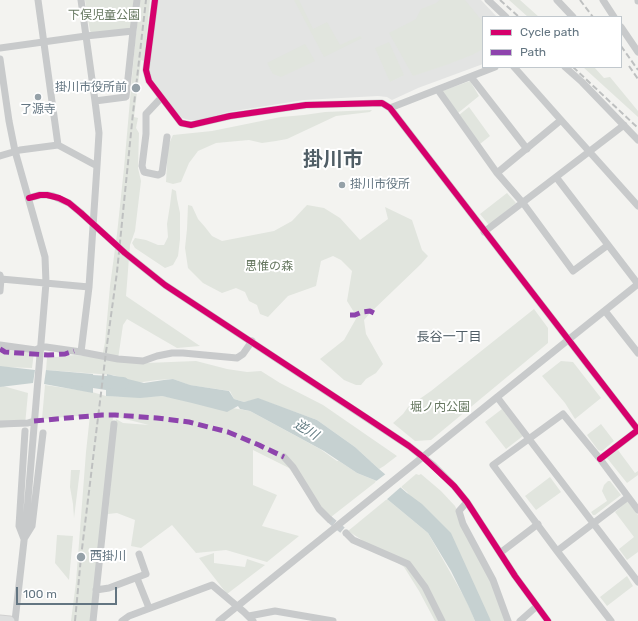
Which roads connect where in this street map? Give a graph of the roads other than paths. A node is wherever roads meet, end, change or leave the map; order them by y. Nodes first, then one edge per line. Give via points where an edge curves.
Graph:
1 (38, 0) edge
2 (81, 0) edge
3 (137, 0) edge
4 (154, 0) edge
5 (488, 0) edge
6 (557, 0) edge
7 (603, 0) edge
8 (505, 16) edge
9 (572, 16) edge
10 (613, 16) edge
11 (622, 28) edge
12 (134, 31) junction
13 (86, 36) junction
14 (44, 42) junction
15 (0, 48) edge
16 (638, 52) edge
17 (0, 58) edge
18 (493, 68) edge
19 (515, 68) edge
20 (566, 68) edge
21 (471, 77) junction
22 (438, 90) junction
23 (161, 98) junction
24 (95, 101) junction
25 (390, 108) junction
26 (561, 120) junction
27 (624, 125) junction
28 (167, 138) dead end
29 (638, 140) edge
30 (58, 145) junction
31 (527, 149) junction
32 (15, 151) junction
33 (589, 152) junction
34 (0, 156) edge
35 (97, 166) junction
36 (497, 173) junction
37 (556, 177) junction
38 (29, 198) junction
39 (523, 203) junction
40 (638, 206) edge
41 (484, 232) junction
42 (608, 244) junction
43 (1, 276) edge
44 (46, 283) junction
45 (638, 284) edge
46 (89, 287) junction
47 (0, 291) edge
48 (605, 311) junction
49 (568, 340) junction
50 (252, 341) junction
51 (0, 345) edge
52 (40, 350) junction
53 (81, 352) junction
54 (638, 354) edge
55 (497, 397) junction
56 (34, 420) junction
57 (0, 424) edge
58 (114, 424) dead end
59 (638, 430) edge
60 (25, 431) dead end
61 (43, 433) dead end
62 (529, 439) junction
63 (284, 457) dead end
64 (423, 457) junction
65 (600, 459) junction
66 (628, 497) junction
67 (467, 502) junction
68 (638, 510) edge
69 (329, 519) tunnel mouth
70 (538, 524) junction
71 (594, 524) junction
72 (346, 533) tunnel mouth
73 (24, 539) junction
74 (557, 551) junction
75 (500, 553) junction
76 (139, 554) dead end
77 (137, 578) junction
78 (638, 582) edge
79 (96, 590) junction
80 (238, 606) junction
81 (537, 606) junction
82 (149, 608) junction
83 (251, 619) edge
84 (0, 620) edge
85 (10, 621) edge
86 (15, 621) edge
87 (93, 621) edge
88 (122, 621) edge
89 (219, 621) edge
90 (333, 621) edge
91 (442, 621) edge
92 (508, 621) edge
93 (520, 621) edge
94 (548, 621) edge
95 (611, 621) edge

1 - 14 street
2 - 13 street
3 - 12 street
4 - 23 street via 146,70 149,81
5 - 8 street
6 - 9 street
7 - 10 street
11 - 16 street
12 - 13 street
12 - 24 street via 126,97
13 - 14 street
13 - 24 street
14 - 15 street
14 - 30 street
17 - 32 street
18 - 21 street
19 - 26 street
20 - 27 street
21 - 22 street
21 - 31 street
22 - 25 street
22 - 36 street
23 - 25 street via 180,123 191,125 230,116 306,105 382,103
23 - 28 street via 146,114 142,166 144,172 158,175 162,173
24 - 35 street via 98,133
25 - 41 street
26 - 31 street
26 - 33 street
27 - 29 street
27 - 33 street
30 - 32 street
30 - 35 street
31 - 36 street
32 - 34 street
32 - 38 street
33 - 37 street
33 - 40 street
35 - 46 street
36 - 39 street
37 - 39 street
37 - 42 street
38 - 44 street via 45,257
38 - 50 street, bridge via 47,195 68,203 165,285
39 - 41 street
39 - 42 street via 573,271
41 - 49 street
42 - 45 street
43 - 44 street
43 - 47 street
44 - 46 street
44 - 52 street
45 - 48 street
46 - 53 street
48 - 49 street
48 - 54 street
49 - 55 street
49 - 59 street
50 - 53 street via 237,358 172,353 143,361
50 - 64 street
51 - 52 street
52 - 53 street
52 - 56 street
55 - 62 street
55 - 64 street
56 - 57 street
56 - 73 street
58 - 79 street
59 - 65 street
60 - 73 street via 19,526
61 - 73 street via 32,526
62 - 65 street via 563,414
62 - 70 street via 493,465
62 - 71 street
63 - 69 street via 319,509
64 - 67 street
64 - 80 street
65 - 66 street
66 - 68 street
66 - 71 street
67 - 75 street
67 - 92 street via 459,511 463,524 493,580
70 - 74 street
70 - 75 street
71 - 74 street
71 - 78 street
72 - 91 street via 353,540 408,564 425,587
73 - 86 street
74 - 95 street
75 - 81 street
76 - 77 street via 146,574
77 - 79 street
77 - 82 street
79 - 87 street
80 - 82 street via 212,585
80 - 83 street
80 - 89 street
81 - 93 street
81 - 94 street
82 - 88 street
83 - 90 street via 275,611
84 - 85 main road

